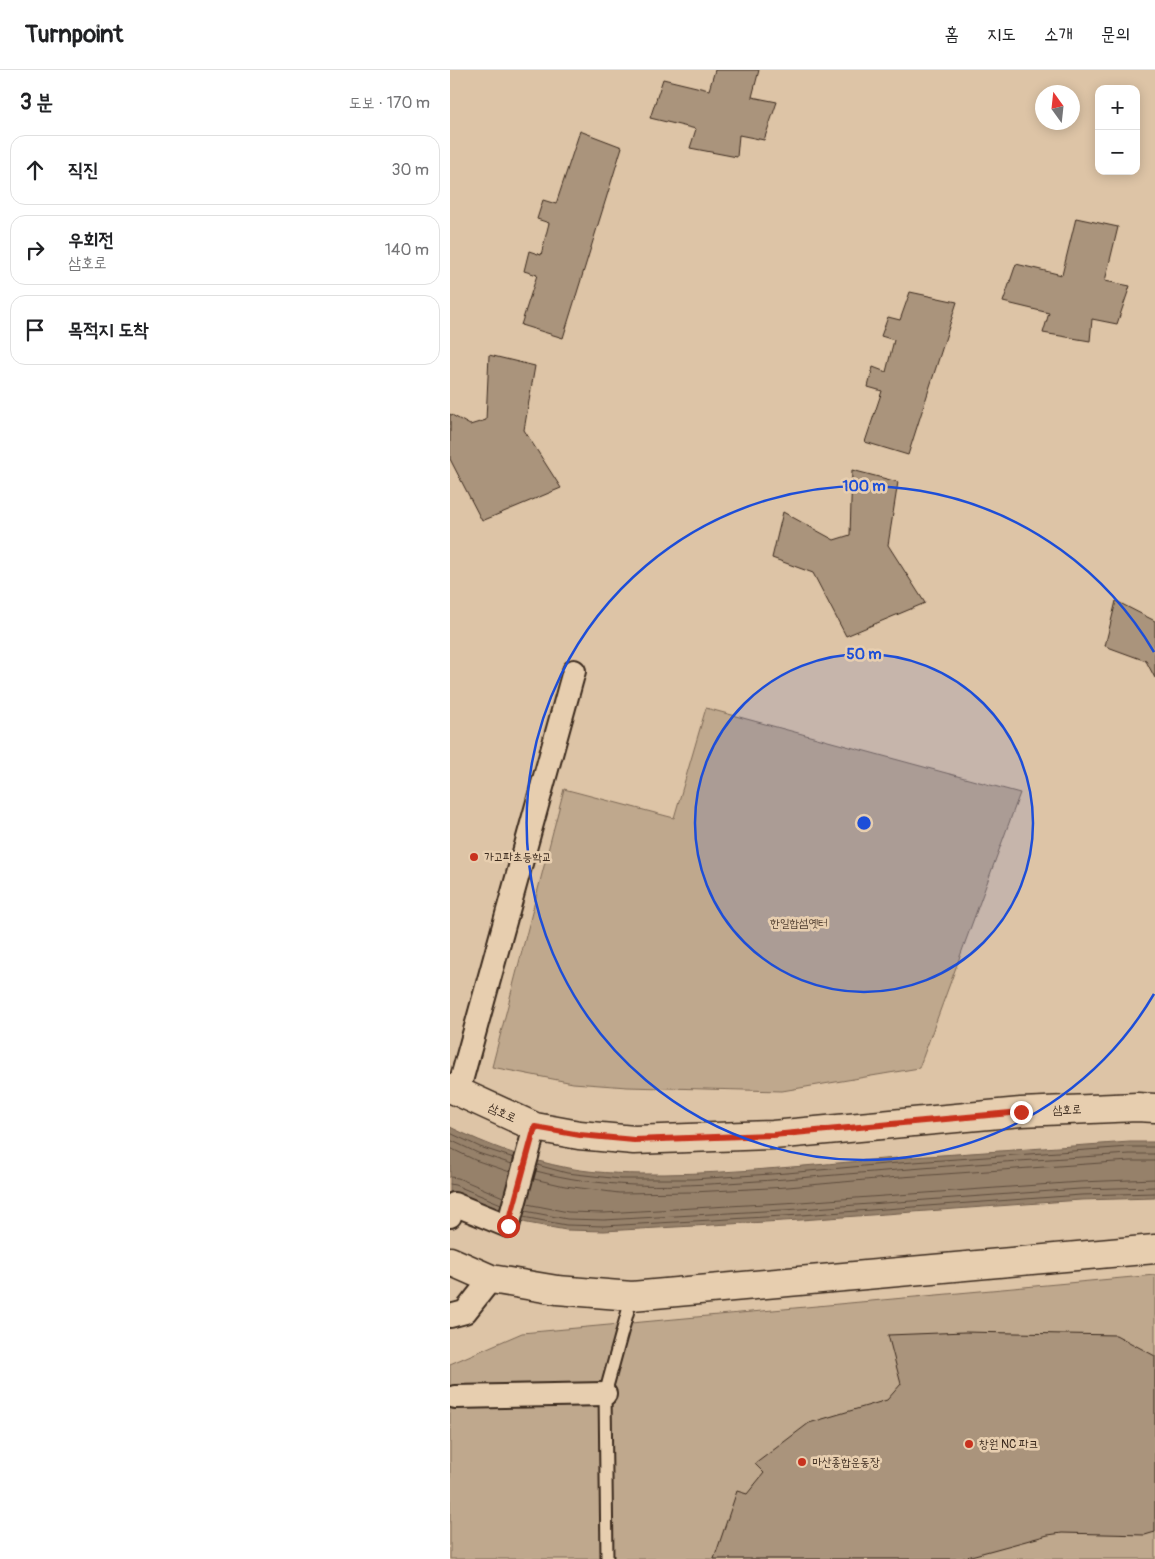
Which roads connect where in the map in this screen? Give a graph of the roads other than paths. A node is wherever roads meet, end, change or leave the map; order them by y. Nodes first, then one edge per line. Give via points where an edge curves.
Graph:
1 (574, 671) dead end
2 (454, 1090) edge
3 (1155, 1108) edge
4 (532, 1138) junction
5 (450, 1216) edge
6 (1155, 1249) edge
7 (450, 1261) edge
8 (491, 1279) junction
9 (632, 1296) junction
10 (450, 1316) edge
11 (604, 1394) junction
12 (455, 1397) dead end
13 (607, 1559) edge

1 - 2 street
2 - 4 main road, 삼호로
3 - 4 main road, 삼호로 via 1021,1112 773,1135 634,1140 580,1135
4 - 5 street via 508,1226 454,1204
6 - 9 main road
7 - 8 main road
8 - 9 main road via 557,1290
8 - 10 street via 465,1312
9 - 11 lane
11 - 12 street
11 - 13 lane

